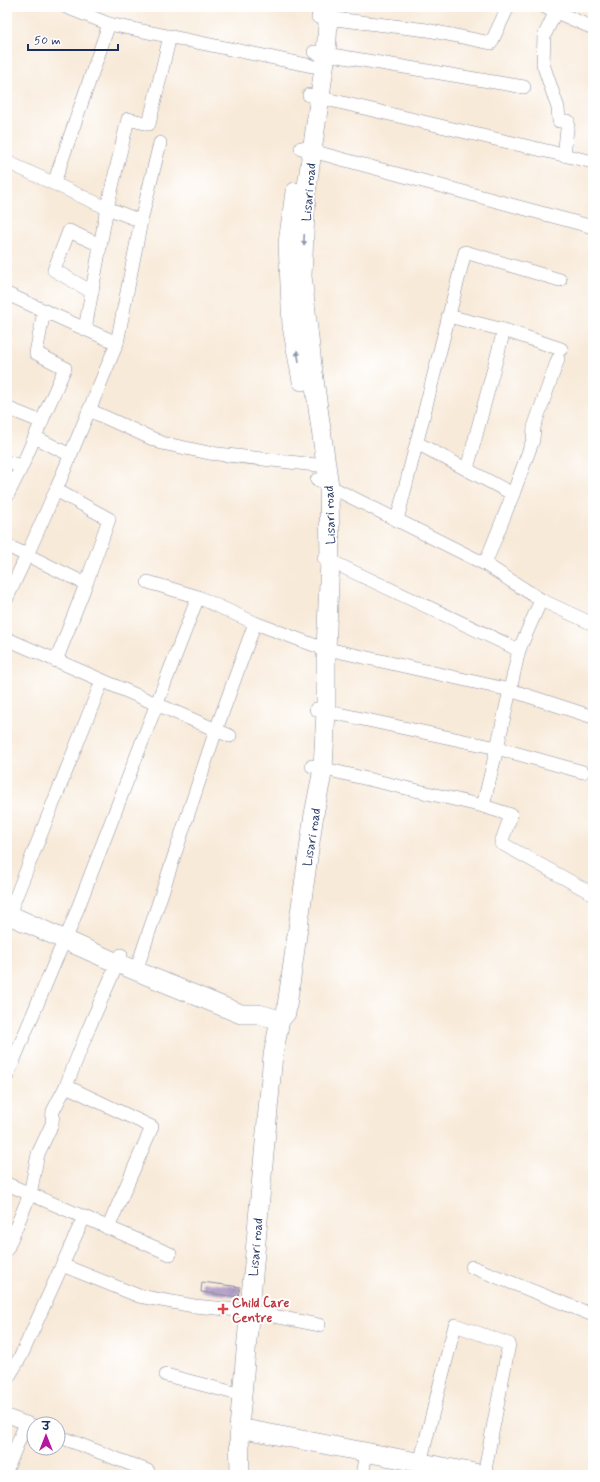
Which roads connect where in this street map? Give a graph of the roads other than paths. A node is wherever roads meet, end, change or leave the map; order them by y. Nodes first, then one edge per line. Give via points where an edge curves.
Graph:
1 (66, 7) edge
2 (508, 7) edge
3 (553, 8) edge
4 (323, 12) edge
5 (109, 24) junction
6 (593, 28) edge
7 (170, 36) junction
8 (318, 58) junction
9 (524, 87) dead end
10 (314, 96) junction
11 (160, 142) dead end
12 (307, 149) junction
13 (564, 155) junction
14 (7, 162) edge
15 (593, 162) edge
16 (54, 183) junction
17 (107, 208) junction
18 (141, 221) junction
19 (593, 227) edge
20 (100, 245) junction
21 (560, 280) dead end
22 (92, 292) junction
23 (7, 294) edge
24 (44, 311) junction
25 (448, 316) junction
26 (85, 329) junction
27 (504, 330) junction
28 (117, 342) junction
29 (7, 408) edge
30 (89, 410) junction
31 (42, 422) junction
32 (35, 437) junction
33 (418, 443) junction
34 (70, 455) junction
35 (7, 462) edge
36 (22, 466) junction
37 (467, 469) junction
38 (320, 477) junction
39 (56, 490) junction
40 (513, 494) junction
41 (7, 496) edge
42 (397, 520) junction
43 (7, 546) edge
44 (27, 555) junction
45 (326, 559) junction
46 (485, 564) junction
47 (148, 582) dead end
48 (86, 584) junction
49 (198, 597) junction
50 (7, 598) edge
51 (541, 600) junction
52 (255, 623) junction
53 (593, 624) edge
54 (7, 639) edge
55 (322, 648) junction
56 (519, 650) junction
57 (56, 661) junction
58 (102, 681) junction
59 (510, 690) junction
60 (157, 704) junction
61 (321, 710) junction
62 (593, 717) edge
63 (216, 730) junction
64 (230, 736) dead end
65 (497, 748) junction
66 (317, 768) junction
67 (583, 772) dead end
68 (483, 806) junction
69 (593, 894) edge
70 (9, 911) edge
71 (67, 935) junction
72 (119, 959) junction
73 (139, 962) junction
74 (202, 993) junction
75 (280, 1020) junction
76 (7, 1076) edge
77 (66, 1086) junction
78 (7, 1184) edge
79 (30, 1194) junction
80 (84, 1217) junction
81 (108, 1228) junction
82 (7, 1248) edge
83 (170, 1254) dead end
84 (62, 1265) junction
85 (472, 1267) dead end
86 (249, 1311) junction
87 (593, 1315) edge
88 (319, 1325) dead end
89 (166, 1375) dead end
90 (7, 1379) edge
91 (242, 1395) junction
92 (7, 1416) edge
93 (26, 1423) edge
94 (239, 1428) junction
95 (26, 1433) edge
96 (66, 1439) edge
97 (366, 1453) junction
98 (420, 1463) junction
99 (7, 1469) edge
100 (148, 1475) edge
101 (240, 1475) edge
102 (362, 1475) edge
103 (484, 1475) edge

1 - 5 street
2 - 4 street via 491,43
3 - 6 street
3 - 13 street via 544,36 543,64 558,108 559,121 568,121
4 - 8 street, Lisari road
5 - 7 street
5 - 16 street
7 - 8 street
7 - 17 street via 150,124 128,119
8 - 9 street
8 - 10 street, Lisari road
10 - 12 street, Lisari road
10 - 13 street
11 - 18 street
12 - 19 street
12 -> 38 street, Lisari road via 302,276 312,365
38 -> 12 street, Lisari road via 292,326 288,243
13 - 15 street
14 - 16 street
16 - 17 street
17 - 18 street
17 - 20 street
18 - 28 street
20 - 22 street
20 - 22 street via 69,232 54,270
21 - 25 street via 465,252
22 - 26 street
23 - 24 street
24 - 26 street
24 - 31 street via 36,353 65,368
25 - 27 street
25 - 33 street
26 - 28 street
27 - 37 street
27 - 40 street via 560,354 534,427 534,440
28 - 30 street
29 - 31 street
30 - 34 street
30 - 38 street via 162,443
31 - 32 street
32 - 34 street
32 - 36 street
33 - 37 street
33 - 42 street
34 - 39 street
35 - 36 street
36 - 41 street
37 - 40 street
38 - 42 street
38 - 45 street, Lisari road
39 - 44 street
39 - 48 street via 109,519
40 - 46 street
42 - 46 street
43 - 44 street
44 - 48 street
44 - 50 street
45 - 55 street, Lisari road
45 - 56 street
46 - 51 street
47 - 49 street
48 - 57 street
49 - 52 street
49 - 60 street
51 - 53 street
51 - 56 street
52 - 55 street
52 - 63 street
54 - 57 street
55 - 59 street
55 - 61 street, Lisari road
56 - 59 street
57 - 58 street
58 - 60 street
58 - 70 street
59 - 62 street
59 - 65 street
60 - 63 street
60 - 71 street
61 - 65 street
61 - 66 street, Lisari road
63 - 64 street
63 - 73 street
65 - 67 street
65 - 68 street
66 - 68 street
66 - 75 street, Lisari road via 314,814 286,1013
68 - 69 street via 511,815 501,843
70 - 71 street
71 - 72 street
71 - 76 street
72 - 73 street
72 - 74 street
72 - 77 street
73 - 74 street
74 - 75 street via 244,1004 259,1014
75 - 86 street, Lisari road via 273,1055
77 - 79 street via 53,1111 52,1124 38,1154
77 - 81 street via 152,1127
78 - 79 street
79 - 80 street
79 - 82 street
80 - 81 street
80 - 84 street
81 - 83 street
84 - 86 street via 139,1296 194,1306
84 - 90 street via 21,1356
85 - 87 street
86 - 88 street
86 - 91 street, Lisari road
89 - 91 street
91 - 94 street, Lisari road
92 - 93 street
94 - 97 street
94 - 101 street, Lisari road
95 - 99 street
96 - 100 street via 148,1471
97 - 98 street
97 - 102 street
98 - 103 street
98 - 103 street via 455,1325 509,1344

